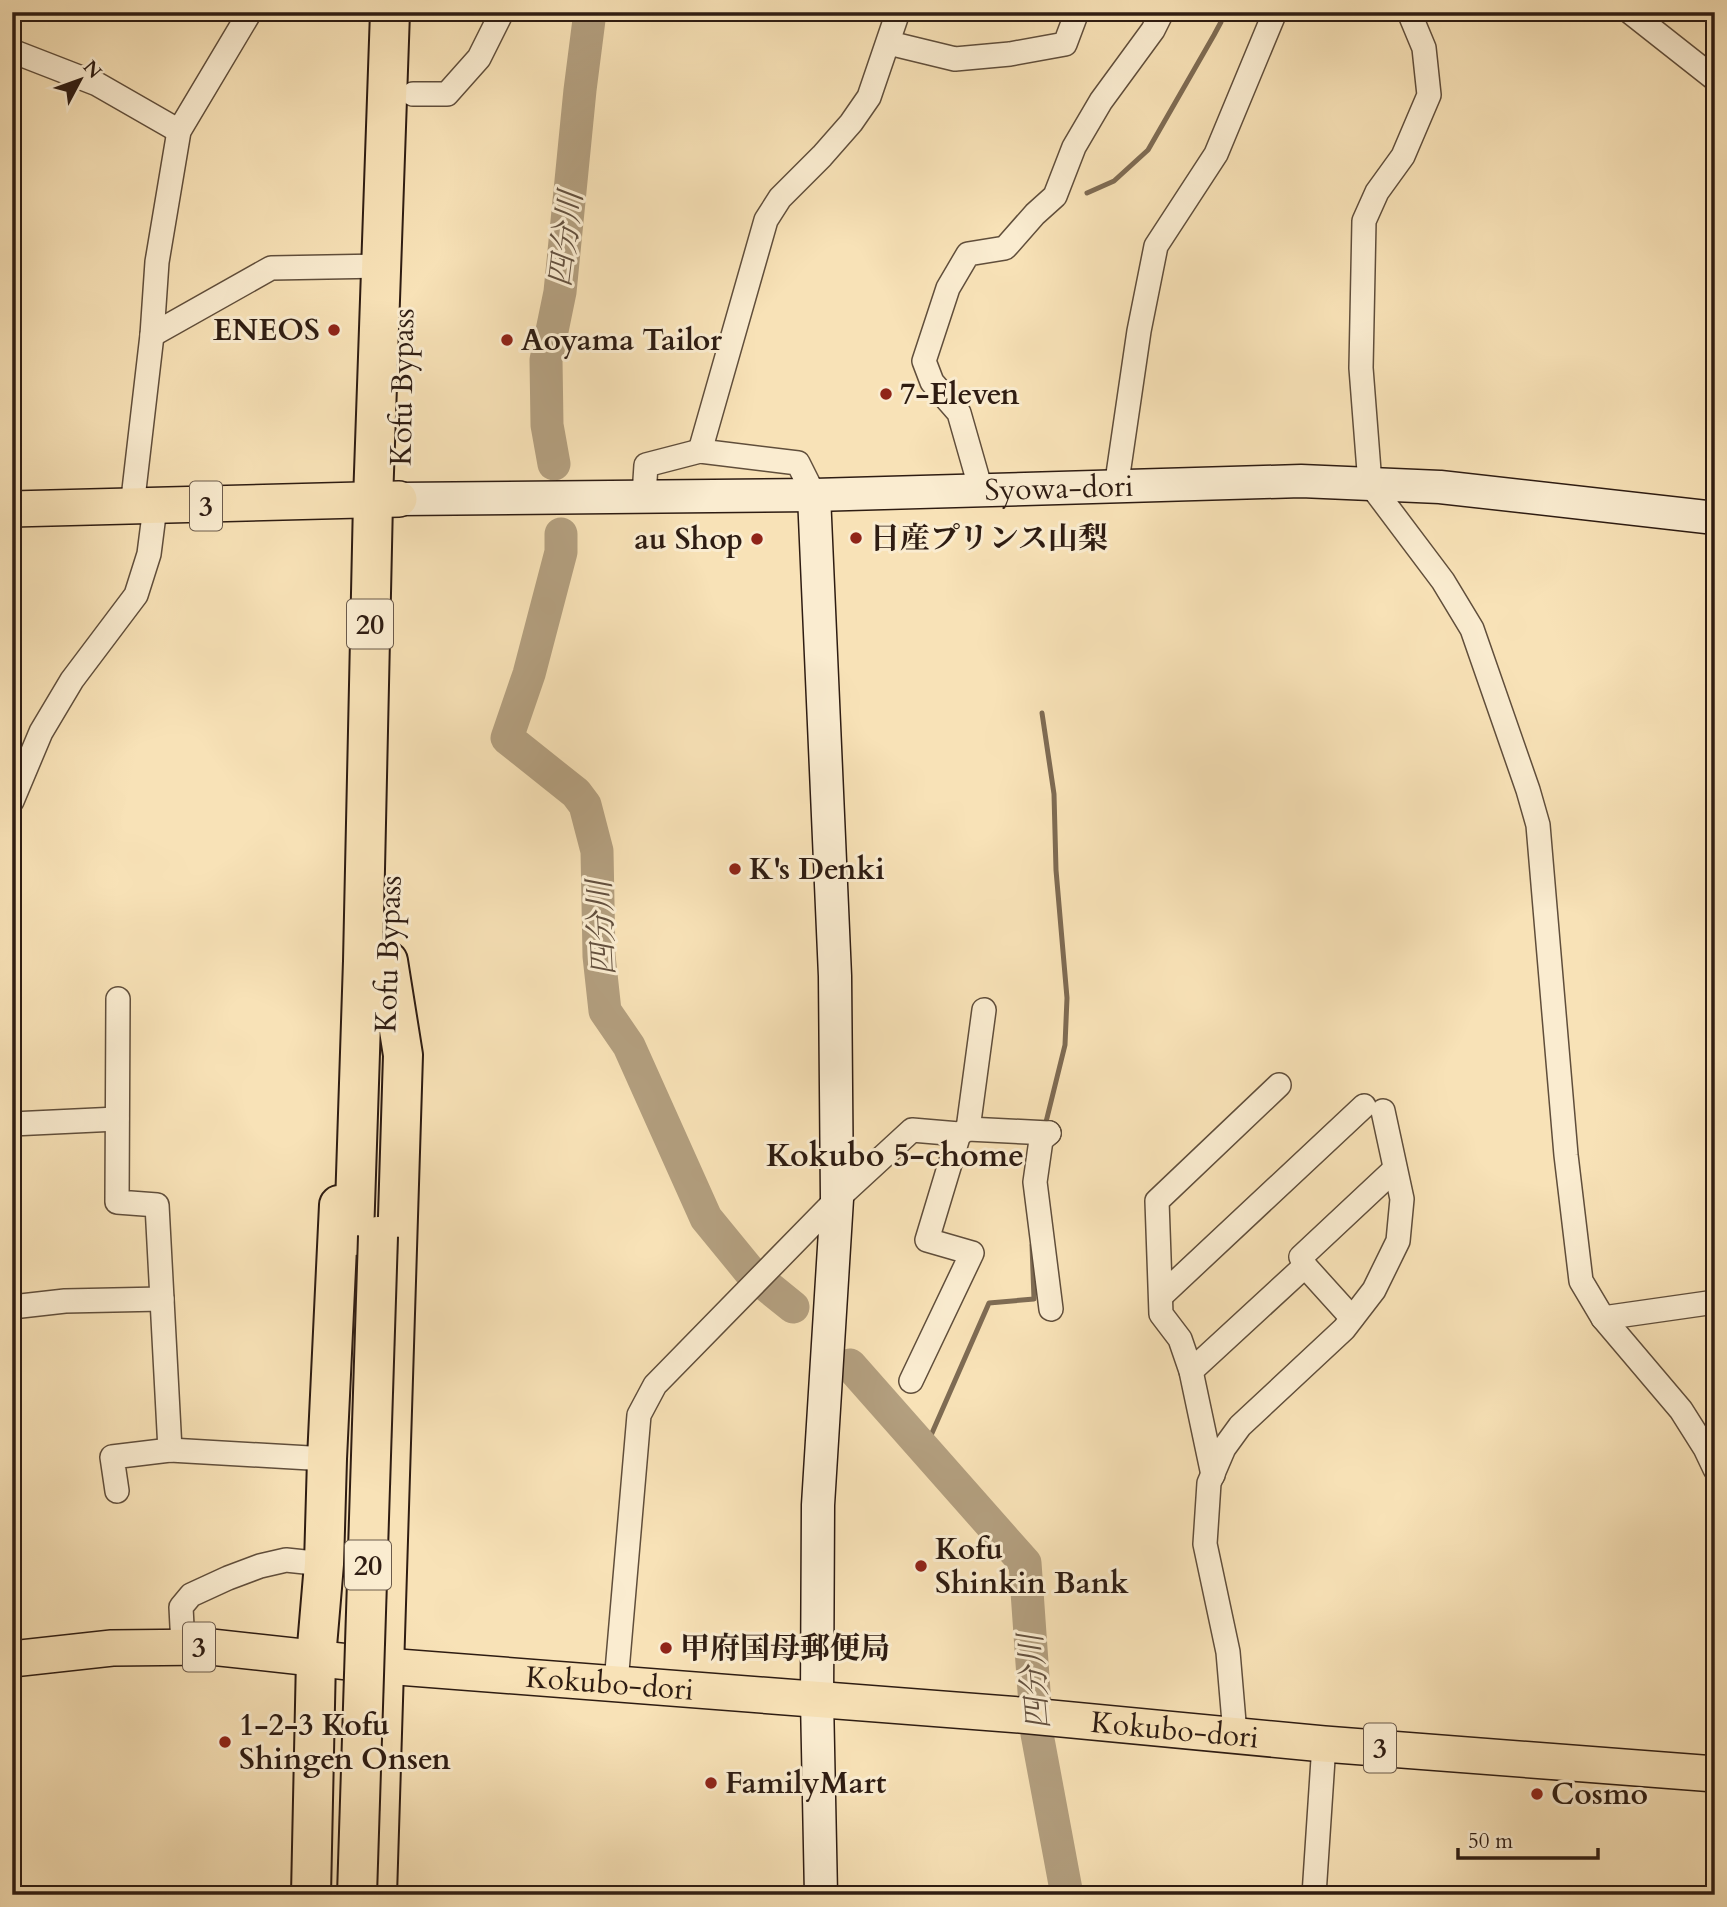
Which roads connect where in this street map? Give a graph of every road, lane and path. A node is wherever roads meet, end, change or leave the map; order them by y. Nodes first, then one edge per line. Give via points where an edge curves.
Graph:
1 (250, 12) edge
2 (390, 12) edge
3 (415, 12) edge
4 (502, 12) edge
5 (898, 12) edge
6 (1077, 12) edge
7 (1163, 12) edge
8 (1275, 12) edge
9 (1409, 12) edge
10 (1630, 12) edge
11 (889, 43) junction
12 (12, 51) edge
13 (1715, 79) edge
14 (414, 94) junction
15 (179, 131) junction
16 (383, 266) junction
17 (152, 335) junction
18 (701, 451) junction
19 (1370, 484) junction
20 (1116, 488) junction
21 (981, 490) junction
22 (644, 495) junction
23 (814, 495) junction
24 (386, 500) junction
25 (144, 507) junction
26 (12, 509) edge
27 (1715, 518) edge
28 (12, 801) edge
29 (376, 961) junction
30 (118, 999) dead end
31 (984, 1010) dead end
32 (1279, 1085) dead end
33 (117, 1118) junction
34 (12, 1124) edge
35 (964, 1131) junction
36 (1395, 1169) junction
37 (837, 1199) junction
38 (366, 1236) junction
39 (1305, 1266) junction
40 (1161, 1296) junction
41 (162, 1299) junction
42 (1715, 1302) edge
43 (12, 1307) edge
44 (1051, 1309) dead end
45 (1352, 1318) junction
46 (1603, 1318) junction
47 (1191, 1371) junction
48 (911, 1381) dead end
49 (170, 1450) junction
50 (327, 1459) junction
51 (1715, 1469) edge
52 (1213, 1475) junction
53 (117, 1491) dead end
54 (324, 1564) junction
55 (183, 1646) junction
56 (12, 1658) edge
57 (316, 1658) junction
58 (385, 1666) junction
59 (617, 1683) junction
60 (817, 1699) junction
61 (1236, 1734) junction
62 (1324, 1744) junction
63 (1715, 1774) edge
64 (311, 1895) edge
65 (334, 1895) edge
66 (357, 1895) edge
67 (377, 1895) edge
68 (821, 1895) edge
69 (1314, 1895) edge

1 - 15 street
2 - 16 highway, Kofu Bypass / 20
3 - 14 highway, Kofu Bypass / 20
4 - 14 street via 479,58 447,93
5 - 11 street
6 - 11 street via 1065,44 1010,54 955,59
7 - 21 street via 1101,101 1074,147 1055,196 1004,248 968,254 948,288 924,361 932,382 959,413
8 - 20 street via 1216,154 1156,246
9 - 19 street via 1424,48 1429,94 1403,156 1377,192 1364,221 1361,368
10 - 13 street
11 - 18 street via 869,97 851,123 780,198 766,220
12 - 15 street via 97,84
14 - 24 highway, Kofu Bypass / 20
15 - 17 street via 157,262
16 - 17 street via 271,268
16 - 24 highway, Kofu Bypass / 20
17 - 25 street
18 - 22 street via 646,465
18 - 23 street via 798,463
19 - 20 street, Syowa-dori via 1301,481
19 - 27 street, Syowa-dori via 1440,487
19 - 46 street via 1443,581 1472,629 1538,825 1575,1240 1581,1281
20 - 21 street, Syowa-dori
21 - 23 street, Syowa-dori
22 - 23 street, Syowa-dori
22 - 24 street, Syowa-dori
23 - 37 street via 835,976
24 - 25 main road, 3
24 - 29 highway, Kofu Bypass / 20
25 - 26 main road, 3
25 - 28 street via 149,554 136,595 72,680 41,732
29 - 38 highway, Kofu Bypass / 20
29 - 50 highway via 343,1052
29 - 58 highway via 404,1055
30 - 33 street
31 - 35 street
32 - 40 street via 1157,1201
33 - 34 street
33 - 41 street via 117,1202 157,1205
35 - 37 street via 912,1130
35 - 44 street via 1049,1133 1041,1140 1035,1182
35 - 48 street via 927,1240 972,1253
36 - 39 street via 1301,1256
36 - 40 street via 1374,1108
36 - 45 street via 1402,1199 1398,1241 1374,1290
37 - 59 street via 654,1385 639,1415
37 - 60 street via 818,1505
38 - 65 highway, Kofu Bypass / 20
38 - 66 highway, Kofu Bypass / 20, bridge
39 - 45 street
39 - 47 street
40 - 47 street via 1161,1314 1180,1339
41 - 43 street
41 - 49 street
42 - 46 street
45 - 52 street via 1240,1426
46 - 51 street via 1681,1410
47 - 52 street
49 - 50 street
49 - 53 street via 112,1457
50 - 54 highway
52 - 61 street via 1205,1544 1228,1652
54 - 55 street via 286,1560 191,1595 181,1606
54 - 57 highway
55 - 56 main road, 3
55 - 57 main road, 3
57 - 58 main road, 3
57 - 64 highway
58 - 59 main road, Kokubo-dori / 3
58 - 67 highway
59 - 60 main road, Kokubo-dori / 3
60 - 61 main road, Kokubo-dori / 3
60 - 68 street
61 - 62 main road, Kokubo-dori / 3
62 - 63 main road, Kokubo-dori / 3
62 - 69 street

